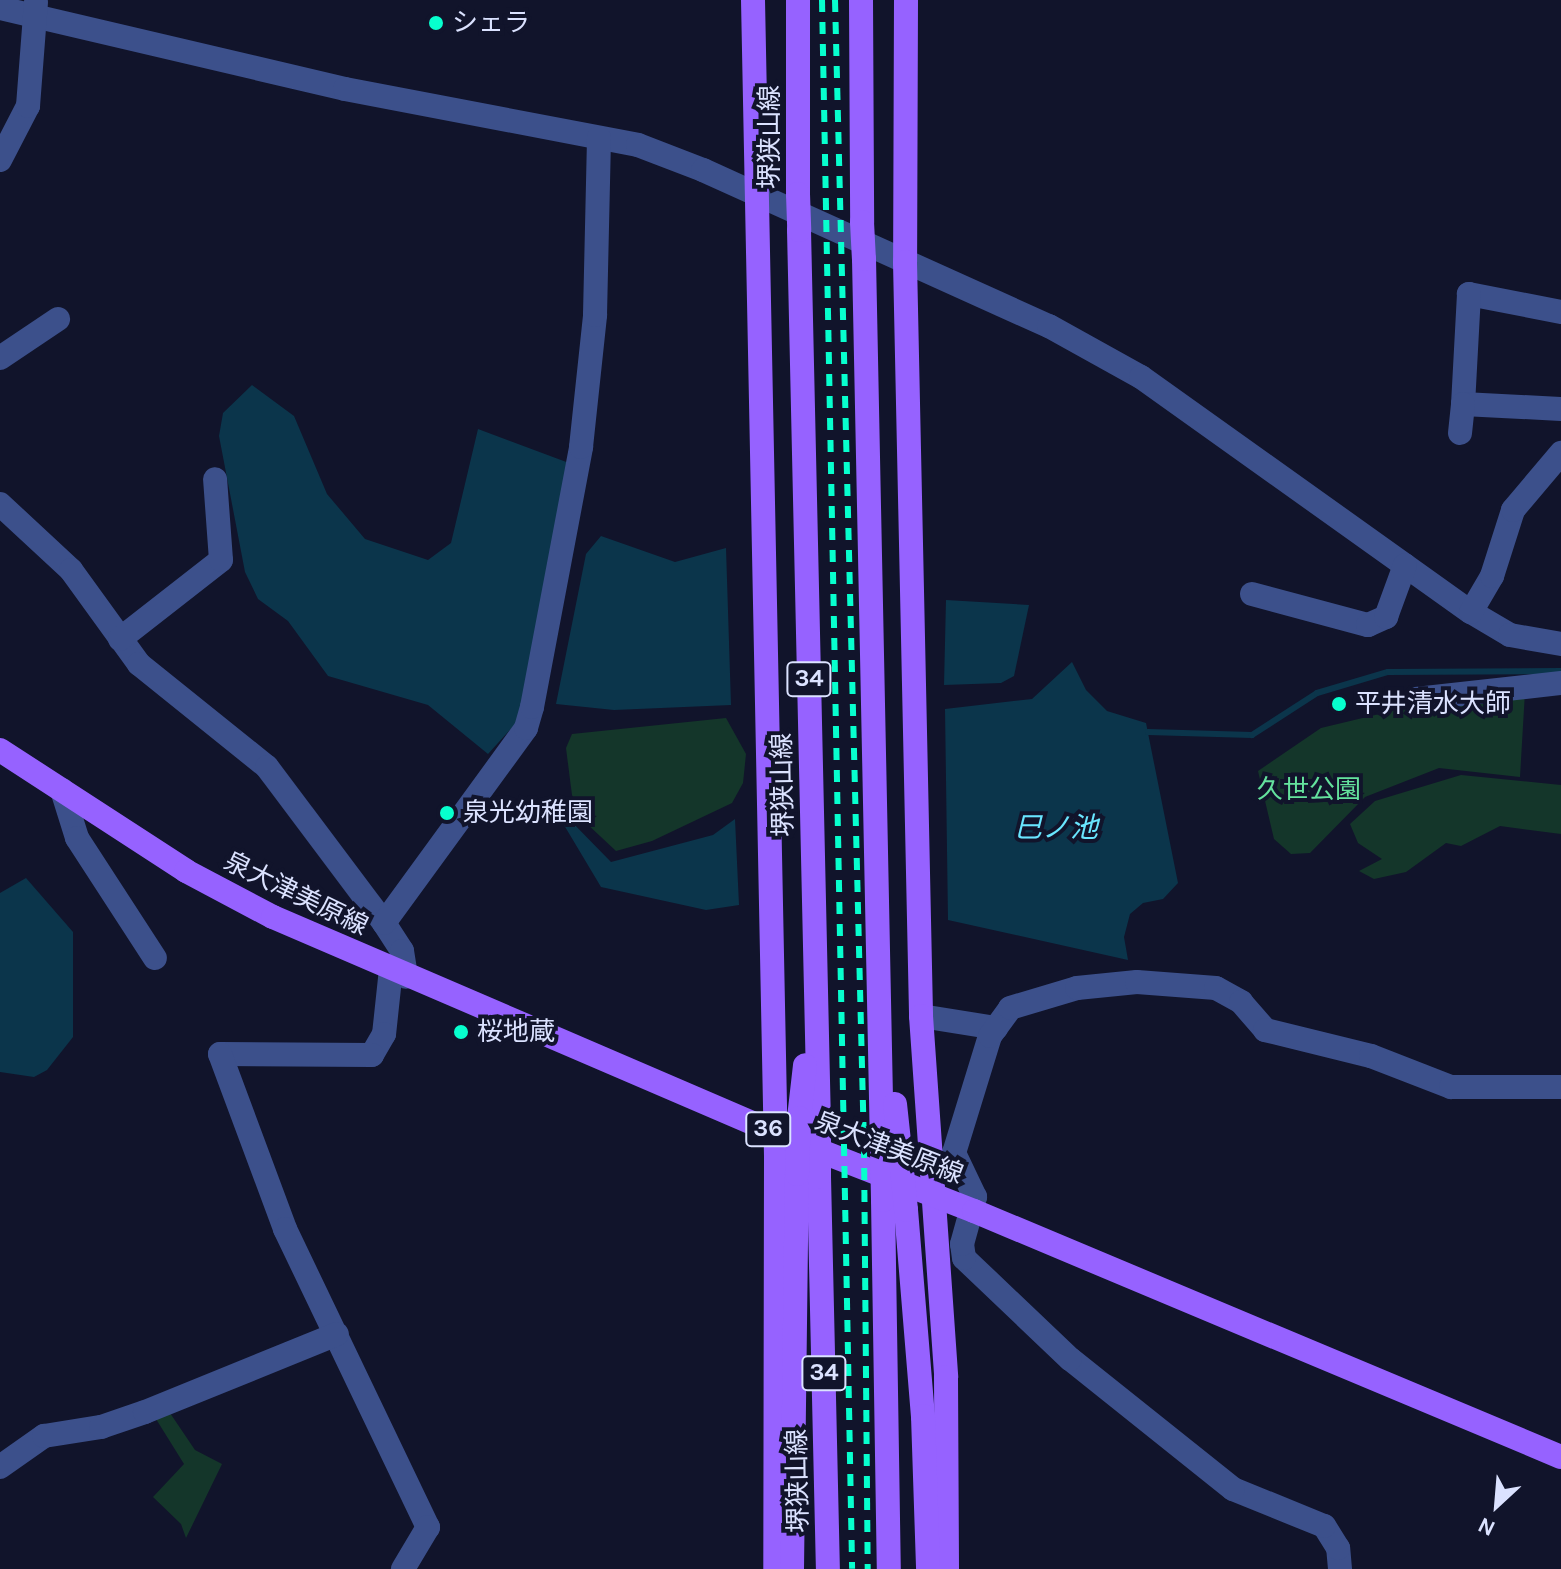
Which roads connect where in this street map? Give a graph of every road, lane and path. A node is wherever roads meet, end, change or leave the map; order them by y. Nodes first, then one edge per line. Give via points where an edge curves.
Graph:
1 (753, 0) edge
2 (798, 0) edge
3 (861, 0) edge
4 (906, 0) edge
5 (0, 8) edge
6 (36, 8) edge
7 (599, 138) junction
8 (0, 160) edge
9 (757, 196) junction
10 (905, 262) junction
11 (1561, 312) edge
12 (58, 319) dead end
13 (0, 358) edge
14 (1463, 404) junction
15 (1561, 409) edge
16 (1460, 433) dead end
17 (1561, 453) edge
18 (215, 479) dead end
19 (0, 504) edge
20 (1405, 565) junction
21 (1252, 594) dead end
22 (1471, 612) junction
23 (120, 639) junction
24 (1561, 644) edge
25 (1561, 683) edge
26 (1416, 699) dead end
27 (0, 750) edge
28 (62, 790) junction
29 (384, 923) junction
30 (155, 958) dead end
31 (398, 973) junction
32 (921, 1016) junction
33 (996, 1028) junction
34 (1561, 1087) edge
35 (772, 1131) junction
36 (892, 1155) junction
37 (808, 1175) junction
38 (932, 1194) junction
39 (974, 1211) junction
40 (337, 1334) junction
41 (1561, 1457) edge
42 (0, 1467) edge
43 (403, 1569) edge
44 (775, 1569) edge
45 (792, 1569) edge
46 (828, 1569) edge
47 (889, 1569) edge
48 (928, 1569) edge
49 (947, 1569) edge
50 (1340, 1569) edge

1 - 9 main road
2 - 37 main road, 堺狭山線 / 34, bridge via 816,968
3 - 36 main road, 34, bridge via 878,935
4 - 10 main road
5 - 6 street
6 - 7 street via 345,89
6 - 8 street via 28,106
7 - 9 street via 638,145
7 - 29 street via 595,315 581,447 532,707 526,728
9 - 10 street
9 - 35 main road
10 - 20 street via 1049,326 1141,377
10 - 32 main road
11 - 14 street via 1469,294
12 - 13 street
14 - 15 street
14 - 16 street
17 - 22 street via 1513,510 1492,576
18 - 23 street via 221,560
19 - 23 street via 71,570
20 - 21 street via 1386,617 1368,625
20 - 22 street
22 - 24 street via 1510,635
23 - 29 street via 139,664 267,767
25 - 26 street
27 - 28 main road, 泉大津美原線 / 36
28 - 30 street via 77,838
28 - 31 main road, 泉大津美原線 / 36 via 186,871
29 - 31 street via 402,951
31 - 35 main road, 泉大津美原線 / 36
31 - 40 street via 384,1034 372,1055 220,1054 285,1229
32 - 33 street
32 - 38 main road
33 - 34 street via 1010,1008 1077,988 1137,982 1216,988 1241,1002 1265,1030 1371,1056 1451,1087
33 - 39 street via 954,1153 975,1197
35 - 38 main road, 泉大津美原線 / 36
35 - 44 main road
36 - 47 main road, 34, bridge via 883,1200
36 - 48 main road, bridge via 906,1210 923,1416
37 - 45 main road
37 - 46 main road, 堺狭山線 / 34
38 - 39 main road, 泉大津美原線 / 36
38 - 49 main road via 946,1377
39 - 41 main road, 泉大津美原線 / 36
39 - 50 street via 962,1244 964,1258 1070,1359 1233,1489 1324,1526 1338,1548
40 - 42 street via 145,1412 101,1427 44,1436
40 - 43 street via 428,1527

